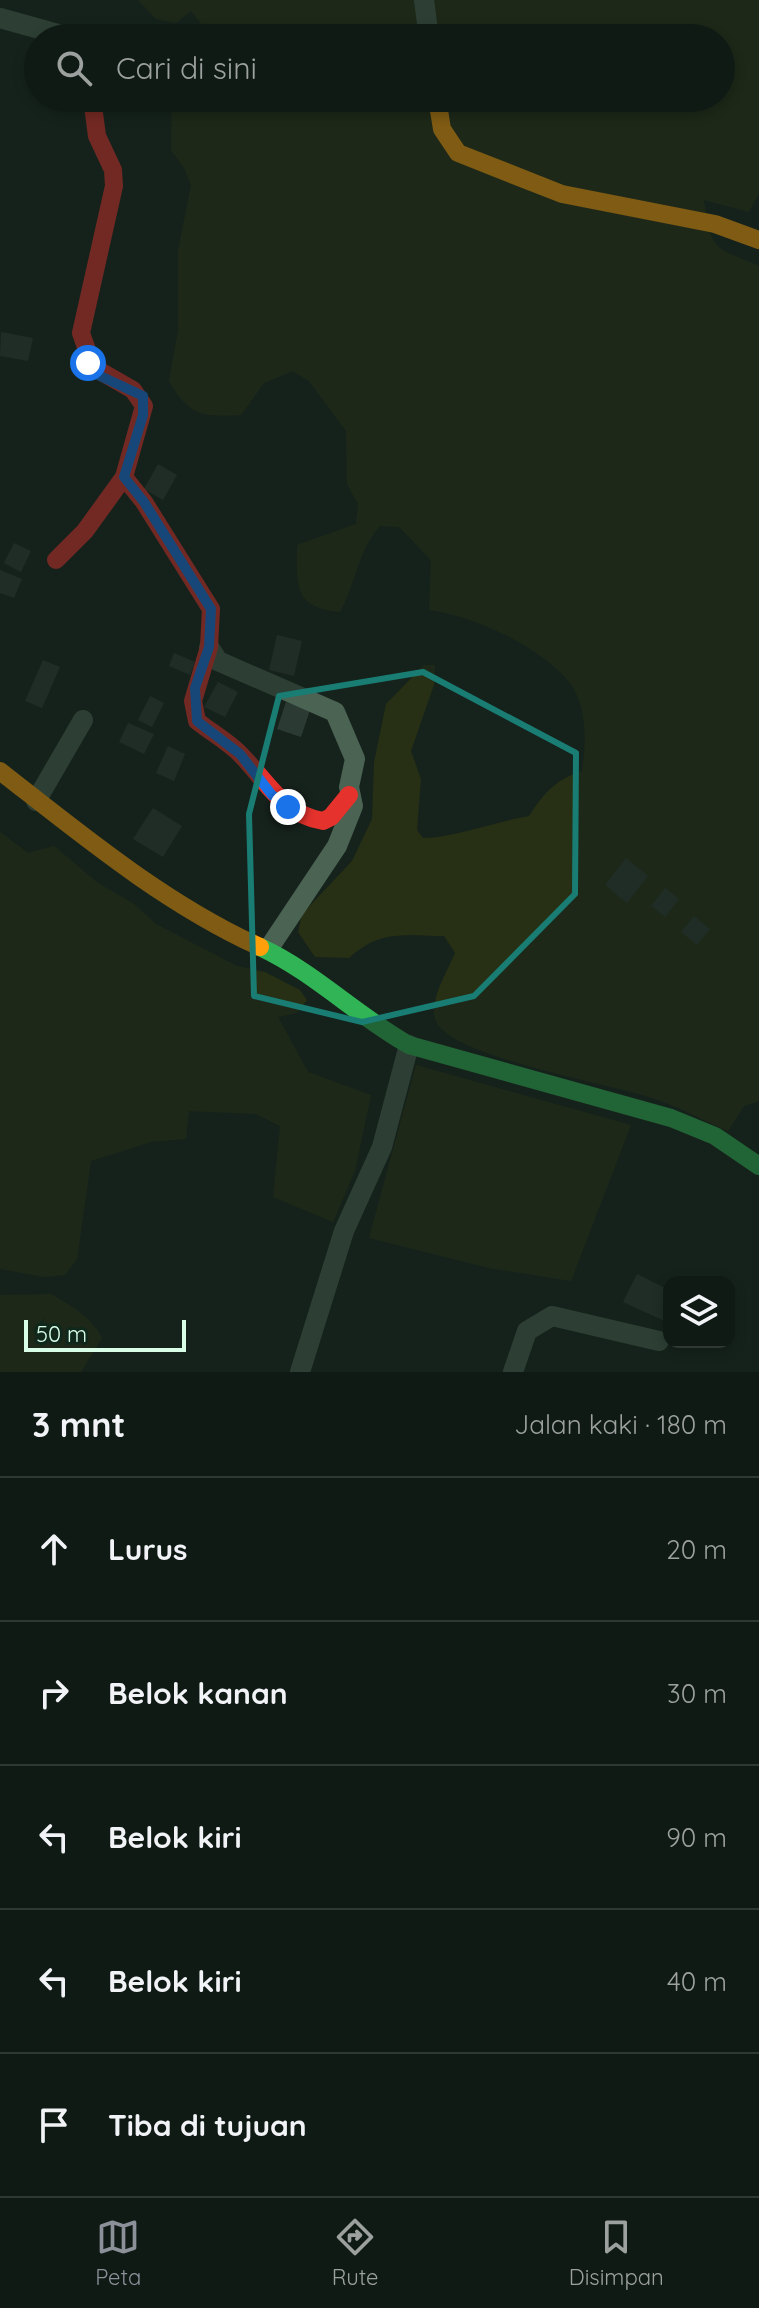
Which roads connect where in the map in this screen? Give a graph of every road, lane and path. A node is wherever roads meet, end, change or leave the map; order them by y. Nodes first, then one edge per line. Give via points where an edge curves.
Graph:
1 (424, 0) edge
2 (0, 18) edge
3 (427, 24) edge
4 (24, 25) edge
5 (94, 112) edge
6 (439, 112) edge
7 (759, 240) edge
8 (124, 477) junction
9 (56, 560) dead end
10 (209, 647) junction
11 (83, 720) dead end
12 (0, 771) edge
13 (349, 795) junction
14 (36, 801) junction
15 (269, 948) junction
16 (409, 1045) junction
17 (759, 1166) edge
18 (659, 1341) dead end
19 (300, 1372) edge
20 (513, 1372) edge

1 - 3 street
2 - 4 street
5 - 8 street via 114,186 81,333 82,349 96,374 143,396 143,415
6 - 7 street via 442,129 458,153 562,194 715,224
8 - 9 street via 85,531
8 - 10 street via 208,603
10 - 13 street via 218,661 340,716 355,759
10 - 13 street via 195,688 197,721 240,754 288,807 323,821
11 - 14 street
12 - 14 street
13 - 15 street via 353,806 337,846
14 - 15 street via 119,863 231,934
15 - 16 street
16 - 17 street via 671,1118 715,1136
16 - 19 street via 382,1147 344,1231
18 - 20 street via 552,1316 527,1331

